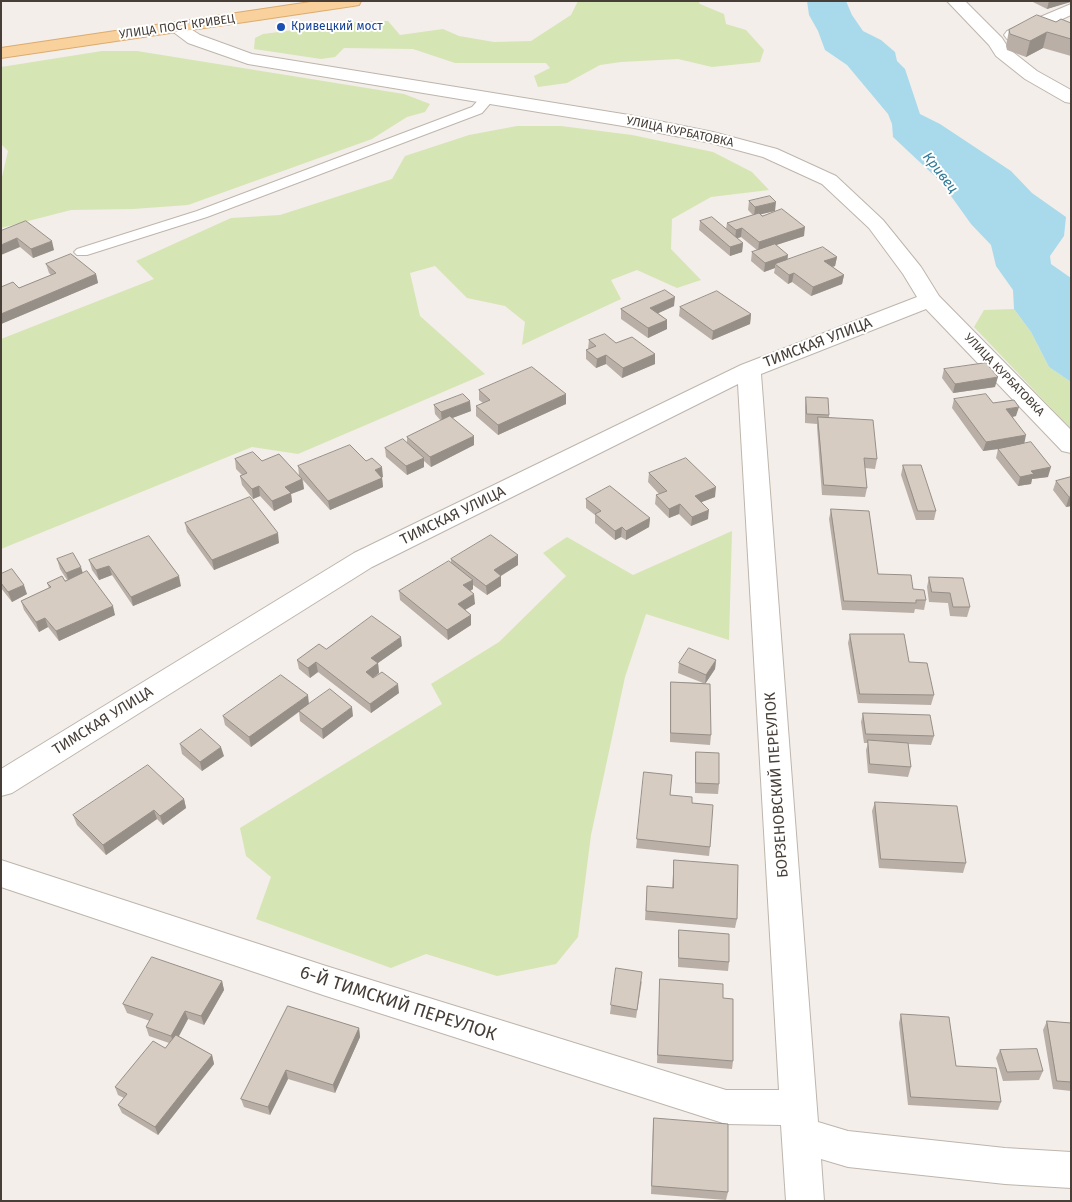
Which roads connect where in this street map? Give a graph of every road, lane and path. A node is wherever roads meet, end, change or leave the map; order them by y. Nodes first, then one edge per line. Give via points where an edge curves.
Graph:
1 (352, 1) edge
2 (956, 1) edge
3 (1071, 9) edge
4 (177, 28) junction
5 (996, 42) junction
6 (1, 53) edge
7 (1071, 98) edge
8 (487, 99) junction
9 (82, 252) dead end
10 (930, 300) junction
11 (749, 370) junction
12 (1071, 445) edge
13 (1, 784) edge
14 (1, 874) edge
15 (800, 1122) junction
16 (1071, 1170) edge
17 (804, 1201) edge

1 - 4 main road, УЛИЦА ПОСТ КРИВЕЦ
2 - 5 street
3 - 5 street
4 - 6 main road, УЛИЦА ПОСТ КРИВЕЦ
4 - 8 street, УЛИЦА КУРБАТОВКА via 194,39 248,59
5 - 7 street via 1002,52 1031,75
8 - 9 lane via 477,110 202,214
8 - 10 street, УЛИЦА КУРБАТОВКА via 629,121 770,153 829,180 876,224
10 - 11 street, ТИМСКАЯ УЛИЦА
10 - 12 street, УЛИЦА КУРБАТОВКА
11 - 13 street, ТИМСКАЯ УЛИЦА via 363,560
11 - 15 street, БОРЗЕНОВСКИЙ ПЕРЕУЛОК
14 - 15 street, 6-Й ТИМСКИЙ ПЕРЕУЛОК via 726,1107
15 - 16 street, 6-Й ТИМСКИЙ ПЕРЕУЛОК via 848,1149
15 - 17 street, БОРЗЕНОВСКИЙ ПЕРЕУЛОК

